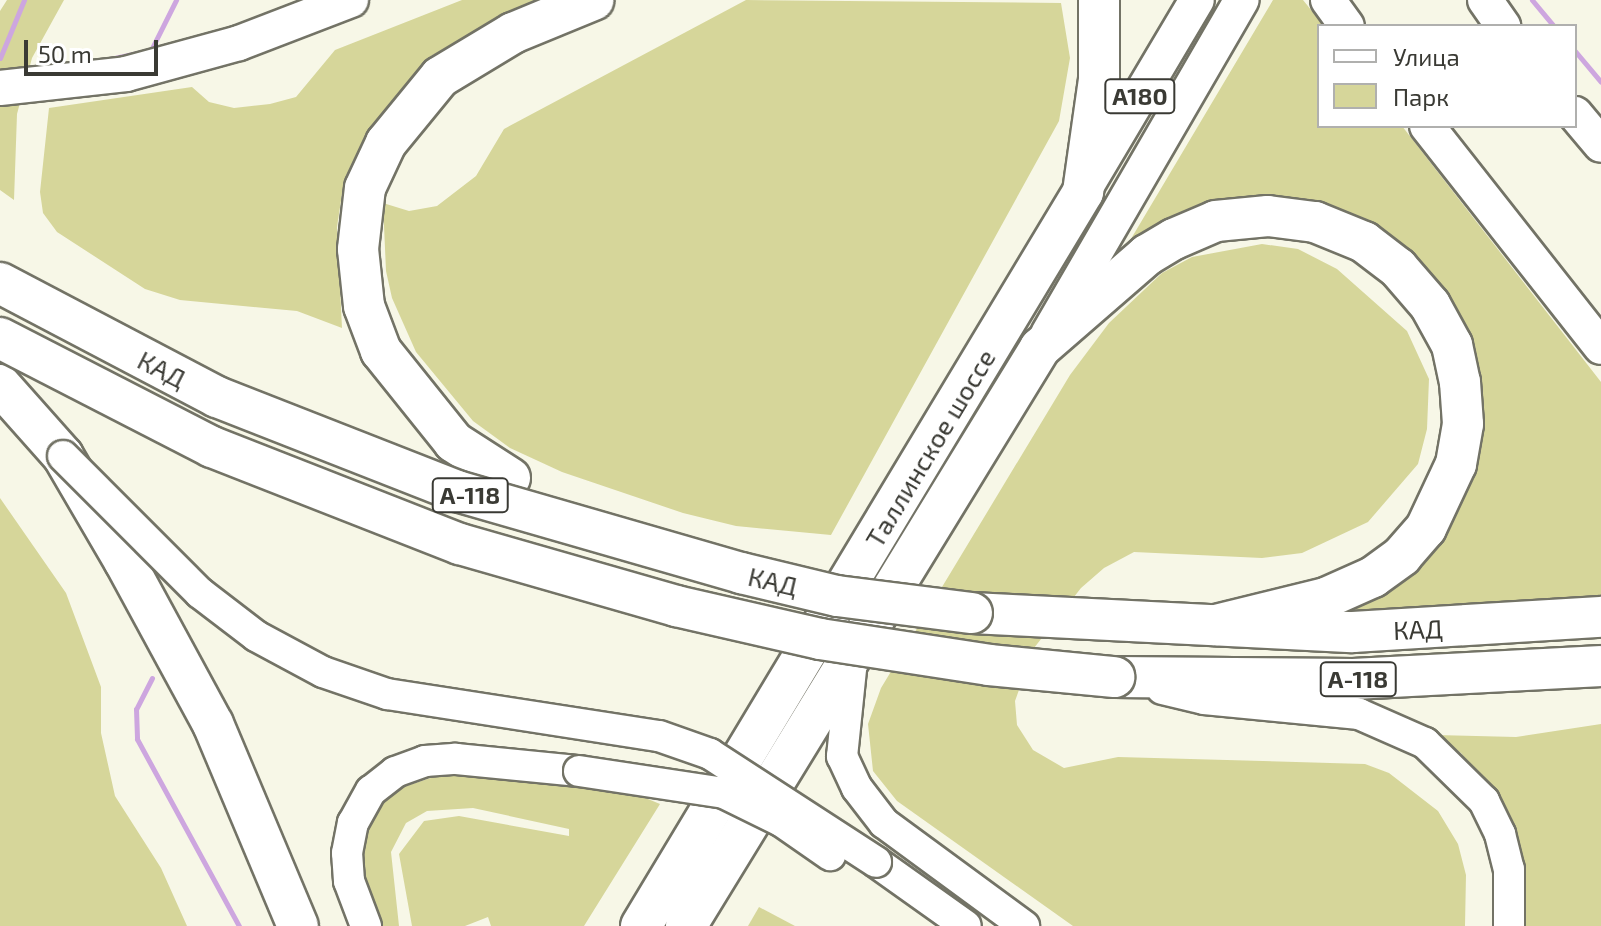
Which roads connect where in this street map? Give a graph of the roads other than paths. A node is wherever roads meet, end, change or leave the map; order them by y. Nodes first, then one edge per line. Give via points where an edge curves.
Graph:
1 (351, 0) edge
2 (593, 0) edge
3 (1099, 0) edge
4 (1197, 0) edge
5 (1242, 0) edge
6 (1328, 0) edge
7 (1485, 0) edge
8 (1346, 24) edge
9 (1502, 24) edge
10 (0, 88) edge
11 (1577, 116) edge
12 (1429, 128) edge
13 (1601, 145) edge
14 (1083, 192) junction
15 (0, 283) edge
16 (0, 338) edge
17 (1601, 347) edge
18 (1040, 348) junction
19 (0, 385) edge
20 (63, 456) junction
21 (972, 613) junction
22 (1601, 617) edge
23 (1216, 625) junction
24 (852, 660) junction
25 (1601, 666) edge
26 (1114, 677) junction
27 (872, 872) junction
28 (651, 910) edge
29 (298, 926) edge
30 (366, 926) edge
31 (686, 926) edge
32 (936, 926) edge
33 (966, 926) edge
34 (1024, 926) edge
35 (1509, 926) edge

1 - 10 main road via 239,43 126,74
2 - 21 highway, bridge via 513,33 440,77 386,143 365,188 358,249 364,306 381,351 454,442 528,490 602,518 747,558 919,593
3 - 14 highway via 1099,79
4 - 14 main road, Таллинское шоссе / A180
5 - 18 main road, Таллинское шоссе
6 - 8 main road
7 - 9 main road
11 - 13 main road
12 - 17 main road
14 - 28 highway, Таллинское шоссе
15 - 21 highway, КАД / А-118, bridge via 217,397 457,491 837,596
16 - 26 highway, КАД / А-118, bridge via 212,447 399,522 551,572 820,639 989,665
18 - 23 highway via 1147,255 1216,221 1268,216 1315,222 1364,242 1398,268 1430,305 1452,345 1463,424 1456,464 1426,528 1402,556 1373,577 1326,598
18 - 24 highway, Таллинское шоссе
19 - 20 highway
20 - 27 main road, bridge via 200,593 256,636 323,672 387,694 659,736 710,754 789,801
20 - 29 highway, bridge via 213,724
21 - 23 highway, КАД / А-118
22 - 23 highway, КАД / А-118 via 1353,632
24 - 31 highway, Таллинское шоссе via 779,769
24 - 34 main road via 842,756 857,788 884,823
25 - 26 highway, КАД / А-118 via 1354,679
26 - 35 main road via 1204,699 1359,714 1425,743 1484,801 1500,834 1509,869
27 - 30 main road, bridge via 724,793 579,771 456,759 425,761 395,772 371,791 353,823 349,881
27 - 32 main road
27 - 33 main road

